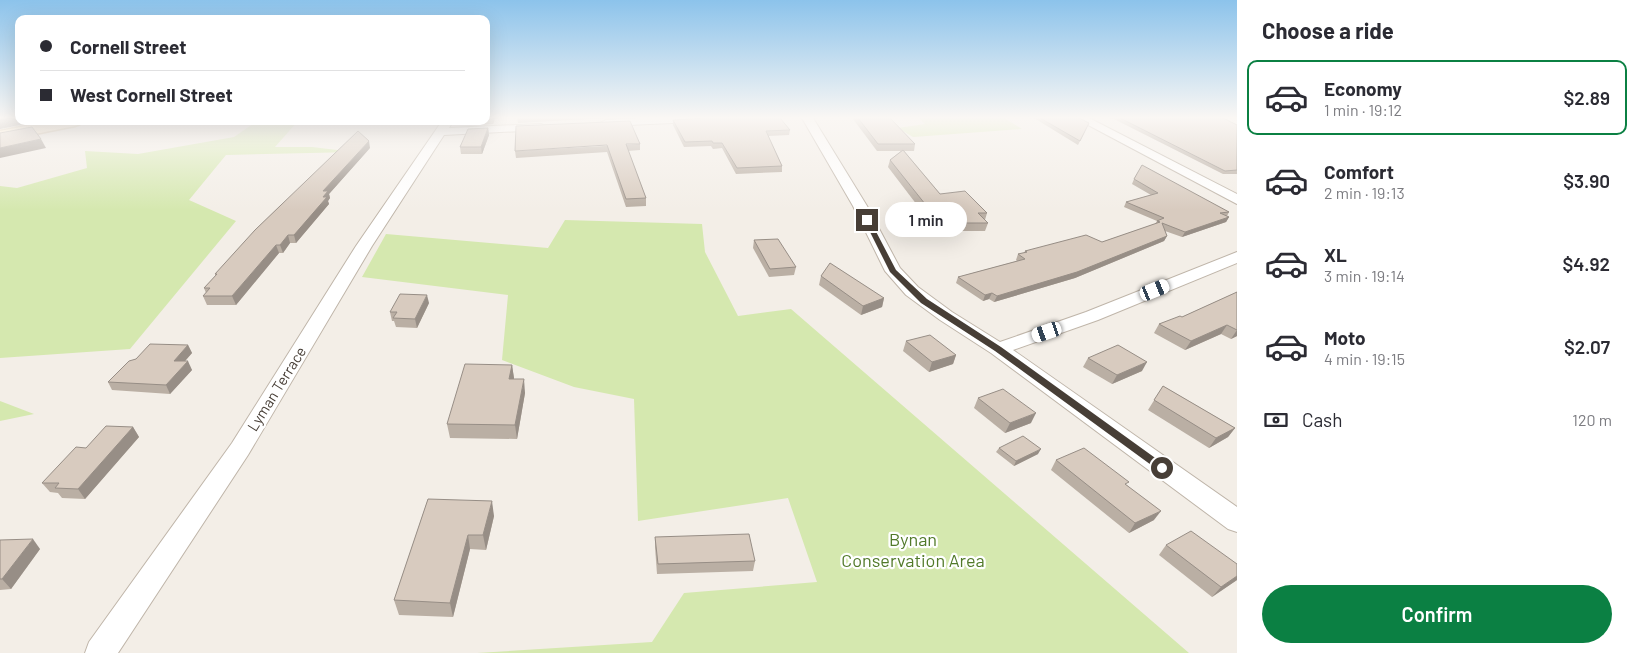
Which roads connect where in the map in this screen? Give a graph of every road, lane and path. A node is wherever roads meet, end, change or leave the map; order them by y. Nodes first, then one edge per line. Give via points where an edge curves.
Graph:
1 (430, 148) edge
2 (825, 148) edge
3 (1138, 148) edge
4 (1237, 200) edge
5 (1237, 257) edge
6 (998, 349) junction
7 (1237, 520) edge
8 (100, 653) edge

1 - 8 street, Lyman Terrace via 364,246 240,449
2 - 6 street via 860,206 893,271 924,301
3 - 4 street
5 - 6 street via 1092,316
6 - 7 street

